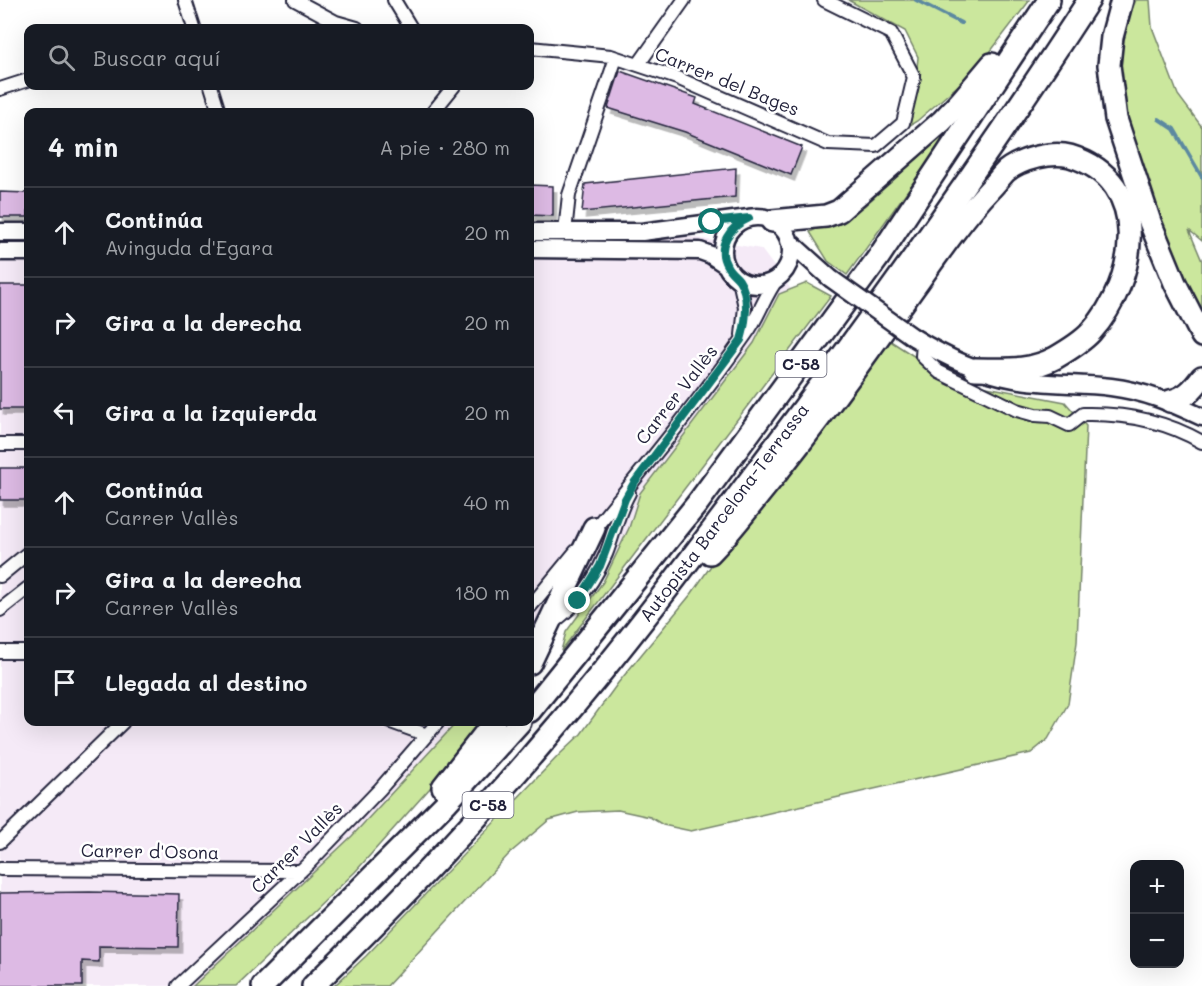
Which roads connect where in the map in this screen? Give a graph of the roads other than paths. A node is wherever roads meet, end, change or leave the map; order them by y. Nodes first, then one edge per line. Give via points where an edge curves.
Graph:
1 (185, 0) edge
2 (295, 0) edge
3 (394, 0) edge
4 (684, 0) edge
5 (824, 0) edge
6 (1038, 0) edge
7 (1049, 0) edge
8 (1089, 0) edge
9 (1122, 0) edge
10 (193, 24) edge
11 (343, 24) edge
12 (409, 24) edge
13 (534, 48) edge
14 (616, 58) junction
15 (638, 65) junction
16 (24, 81) edge
17 (0, 89) edge
18 (212, 90) edge
19 (451, 90) edge
20 (218, 108) edge
21 (436, 108) edge
22 (749, 218) junction
23 (772, 221) junction
24 (0, 232) edge
25 (24, 232) edge
26 (534, 232) edge
27 (565, 232) junction
28 (789, 241) junction
29 (534, 249) edge
30 (0, 252) edge
31 (24, 252) edge
32 (726, 265) junction
33 (782, 274) junction
34 (830, 278) junction
35 (739, 280) junction
36 (1202, 336) edge
37 (918, 340) junction
38 (736, 349) junction
39 (975, 369) junction
40 (1202, 377) edge
41 (1170, 401) junction
42 (1202, 417) edge
43 (1202, 442) edge
44 (0, 444) edge
45 (24, 444) edge
46 (647, 464) junction
47 (594, 528) junction
48 (24, 556) edge
49 (0, 576) edge
50 (24, 591) edge
51 (534, 602) edge
52 (0, 610) edge
53 (650, 613) junction
54 (538, 633) edge
55 (534, 648) edge
56 (0, 652) edge
57 (24, 652) edge
58 (534, 706) edge
59 (119, 726) edge
60 (434, 726) edge
61 (491, 726) edge
62 (516, 726) edge
63 (0, 842) edge
64 (0, 869) edge
65 (301, 871) junction
66 (369, 881) junction
67 (178, 986) edge
68 (263, 986) edge
69 (313, 986) edge

1 - 10 street
2 - 11 street
3 - 12 street
4 - 15 street
5 - 15 street, Carrer del Bages via 891,33 914,77 903,123 876,146 828,144
6 - 23 highway via 960,102 853,200 826,216
7 - 58 highway, Autopista Barcelona-Terrassa / C-58 via 879,258 697,504
8 - 53 highway, Autopista Barcelona-Terrassa / C-58 via 885,298
9 - 36 highway via 1109,65 1116,119 1174,283
13 - 14 street, Carrer del Bages
14 - 15 street, Carrer del Bages
14 - 27 street via 569,195
16 - 17 street
18 - 20 street
19 - 21 street
22 - 23 street
22 - 27 street via 642,232
22 - 32 street via 738,223 724,241
23 - 28 street
24 - 25 street
26 - 27 street
28 - 33 street via 790,259
28 - 34 street
29 - 32 street via 693,251 711,255
30 - 31 street
32 - 35 street
33 - 34 street via 799,269
33 - 35 street via 761,285
33 - 38 street, Carrer Vallès
34 - 37 street, bridge
35 - 38 street, Carrer Vallès via 745,298 745,318
37 - 39 street
37 - 43 street via 922,356 939,372 1017,410 1050,416 1069,425 1083,414 1122,416 1167,426
38 - 46 street, Carrer Vallès
39 - 41 street via 1015,379 1110,387
39 - 53 highway via 1027,368 1053,359 1091,332 1102,316 1129,255 1130,232 1127,210 1117,188 1100,171 1069,156 1054,155 1007,170 959,225 798,447 720,543
40 - 41 highway via 1182,398
41 - 42 street
44 - 45 street
46 - 47 street, Carrer Vallès
46 - 54 street, Carrer Vallès via 625,499 593,579 566,614
47 - 51 street, Carrer Vallès
47 - 54 highway
48 - 49 street
50 - 52 street
53 - 69 highway, Autopista Barcelona-Terrassa / C-58 via 551,734 458,838
54 - 55 highway
56 - 57 street
59 - 63 street
60 - 65 street, Carrer Vallès
61 - 66 highway
62 - 66 highway, C-58
64 - 65 street, Carrer d'Osona
65 - 67 street, Carrer Vallès
66 - 68 highway, C-58

